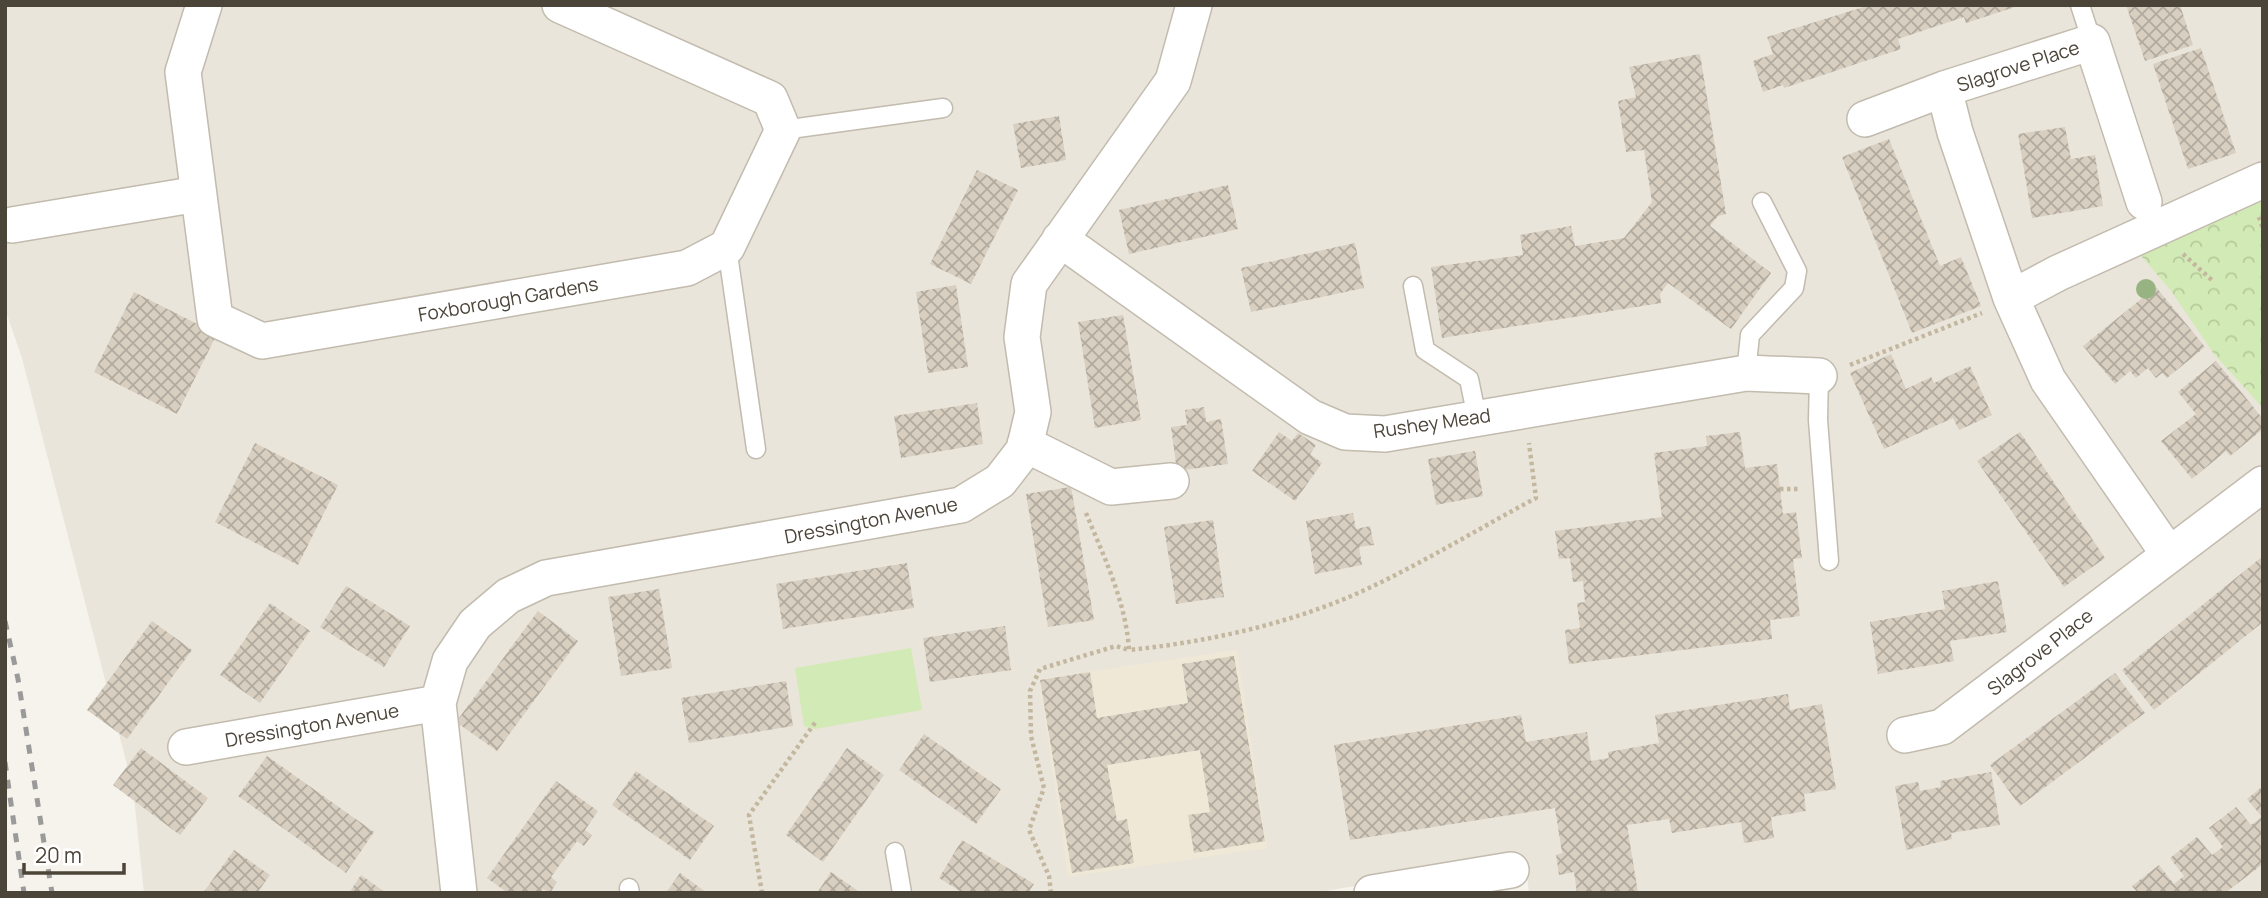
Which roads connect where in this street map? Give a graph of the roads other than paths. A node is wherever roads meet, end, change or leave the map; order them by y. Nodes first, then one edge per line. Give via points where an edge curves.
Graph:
1 (204, 5) edge
2 (560, 5) edge
3 (1194, 5) edge
4 (2080, 5) edge
5 (2092, 42) junction
6 (1944, 89) junction
7 (943, 108) dead end
8 (1864, 119) dead end
9 (783, 130) junction
10 (2263, 180) edge
11 (198, 194) junction
12 (1762, 202) dead end
13 (2144, 202) dead end
14 (12, 225) dead end
15 (1060, 239) junction
16 (727, 247) junction
17 (1413, 286) dead end
18 (2011, 298) junction
19 (1746, 373) junction
20 (1819, 376) joint
21 (1477, 418) junction
22 (1025, 444) junction
23 (756, 449) dead end
24 (1171, 481) dead end
25 (2263, 484) edge
26 (2168, 553) junction
27 (1829, 561) dead end
28 (438, 703) junction
29 (1905, 734) dead end
30 (186, 747) dead end
31 (895, 852) dead end
32 (1511, 870) dead end
33 (459, 893) edge
34 (902, 893) edge
35 (1372, 893) edge

1 - 11 street, Foxborough Gardens via 183,72
2 - 9 street via 770,99
3 - 15 street, Dressington Avenue via 1173,81
4 - 5 lane
5 - 6 street, Slagrove Place
5 - 13 street, Slagrove Place
6 - 8 street, Slagrove Place
6 - 18 street, Slagrove Place
7 - 9 lane
9 - 16 street
10 - 18 street
11 - 14 street
11 - 16 street, Foxborough Gardens via 215,319 262,341 687,268
12 - 19 lane via 1797,271 1794,288 1750,335
15 - 21 street, Rushey Mead via 1310,417 1333,428 1385,434
15 - 22 street, Dressington Avenue via 1029,284 1021,337 1033,412
16 - 23 lane
17 - 21 lane via 1425,349 1469,379
18 - 26 street, Slagrove Place via 2048,380
19 - 20 street, Rushey Mead
19 - 21 street, Rushey Mead
20 - 27 lane
22 - 24 street via 1111,487
22 - 28 street, Dressington Avenue via 1000,481 961,505 546,579 508,596 475,624 450,661
25 - 26 street, Slagrove Place
26 - 29 street, Slagrove Place via 1942,727
28 - 30 street, Dressington Avenue
28 - 33 street, Dressington Avenue
31 - 34 lane
32 - 35 street

